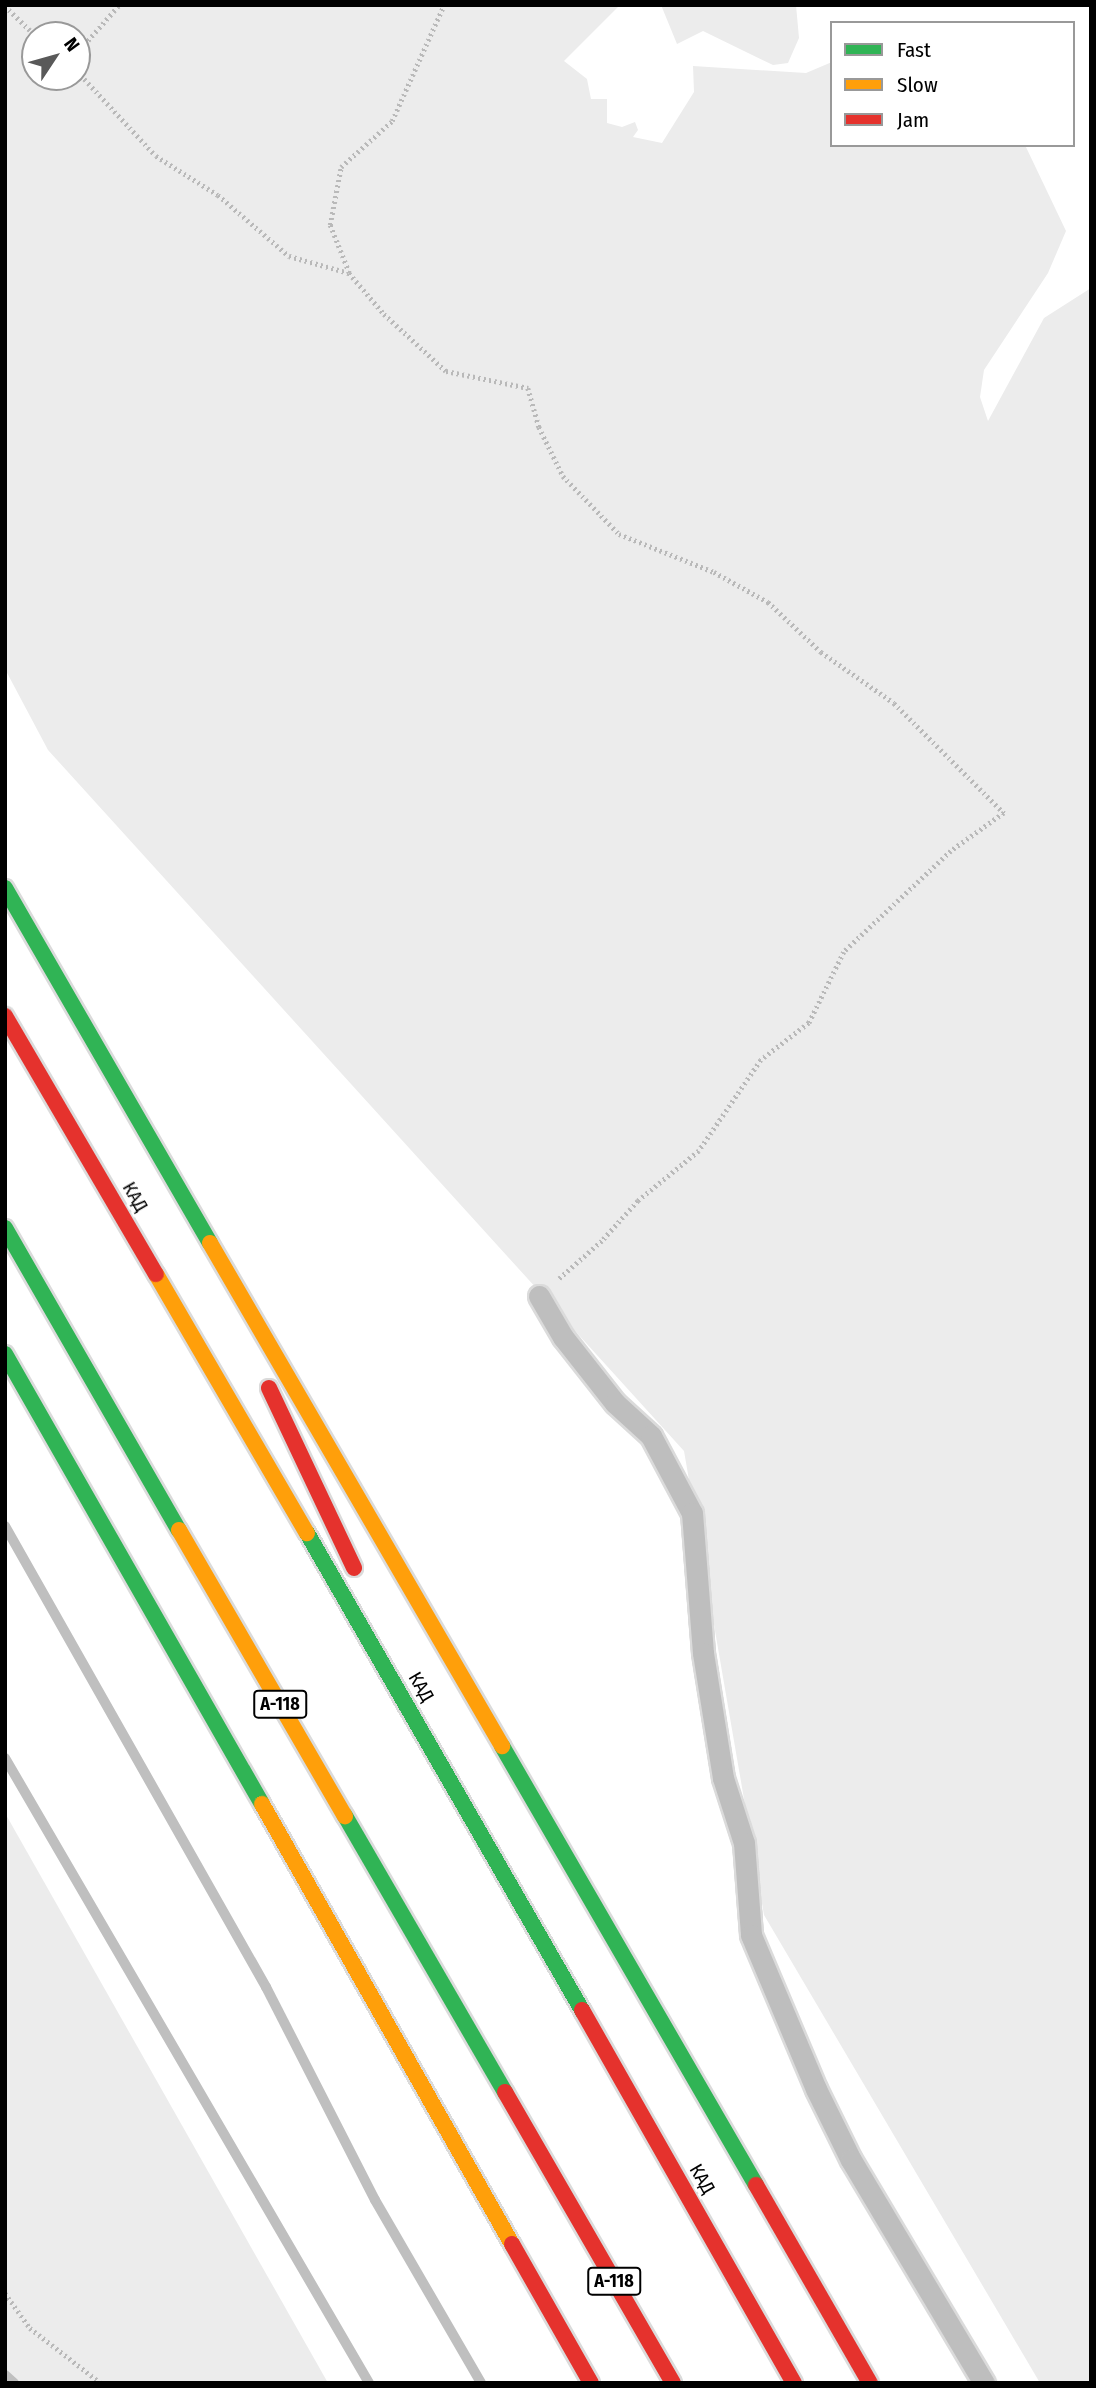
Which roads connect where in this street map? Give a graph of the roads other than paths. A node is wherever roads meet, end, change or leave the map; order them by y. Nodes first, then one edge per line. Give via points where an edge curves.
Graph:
1 (5, 888) edge
2 (5, 1016) edge
3 (150, 1136) junction
4 (5, 1228) edge
5 (539, 1296) road end
6 (245, 1337) dead end
7 (5, 1354) edge
8 (262, 1375) dead end
9 (363, 1588) dead end
10 (381, 1626) dead end
11 (464, 1802) junction
12 (591, 2383) edge
13 (673, 2383) edge
14 (794, 2383) edge
15 (870, 2383) edge
16 (984, 2383) edge

1 - 3 highway
2 - 11 highway, КАД
3 - 6 highway
3 - 15 highway
4 - 13 highway, А-118
5 - 16 lane via 563,1337 615,1403 651,1436 692,1513 704,1653 723,1778 744,1843 751,1935 851,2160
7 - 12 highway
8 - 9 highway
10 - 11 highway
11 - 14 highway, КАД

